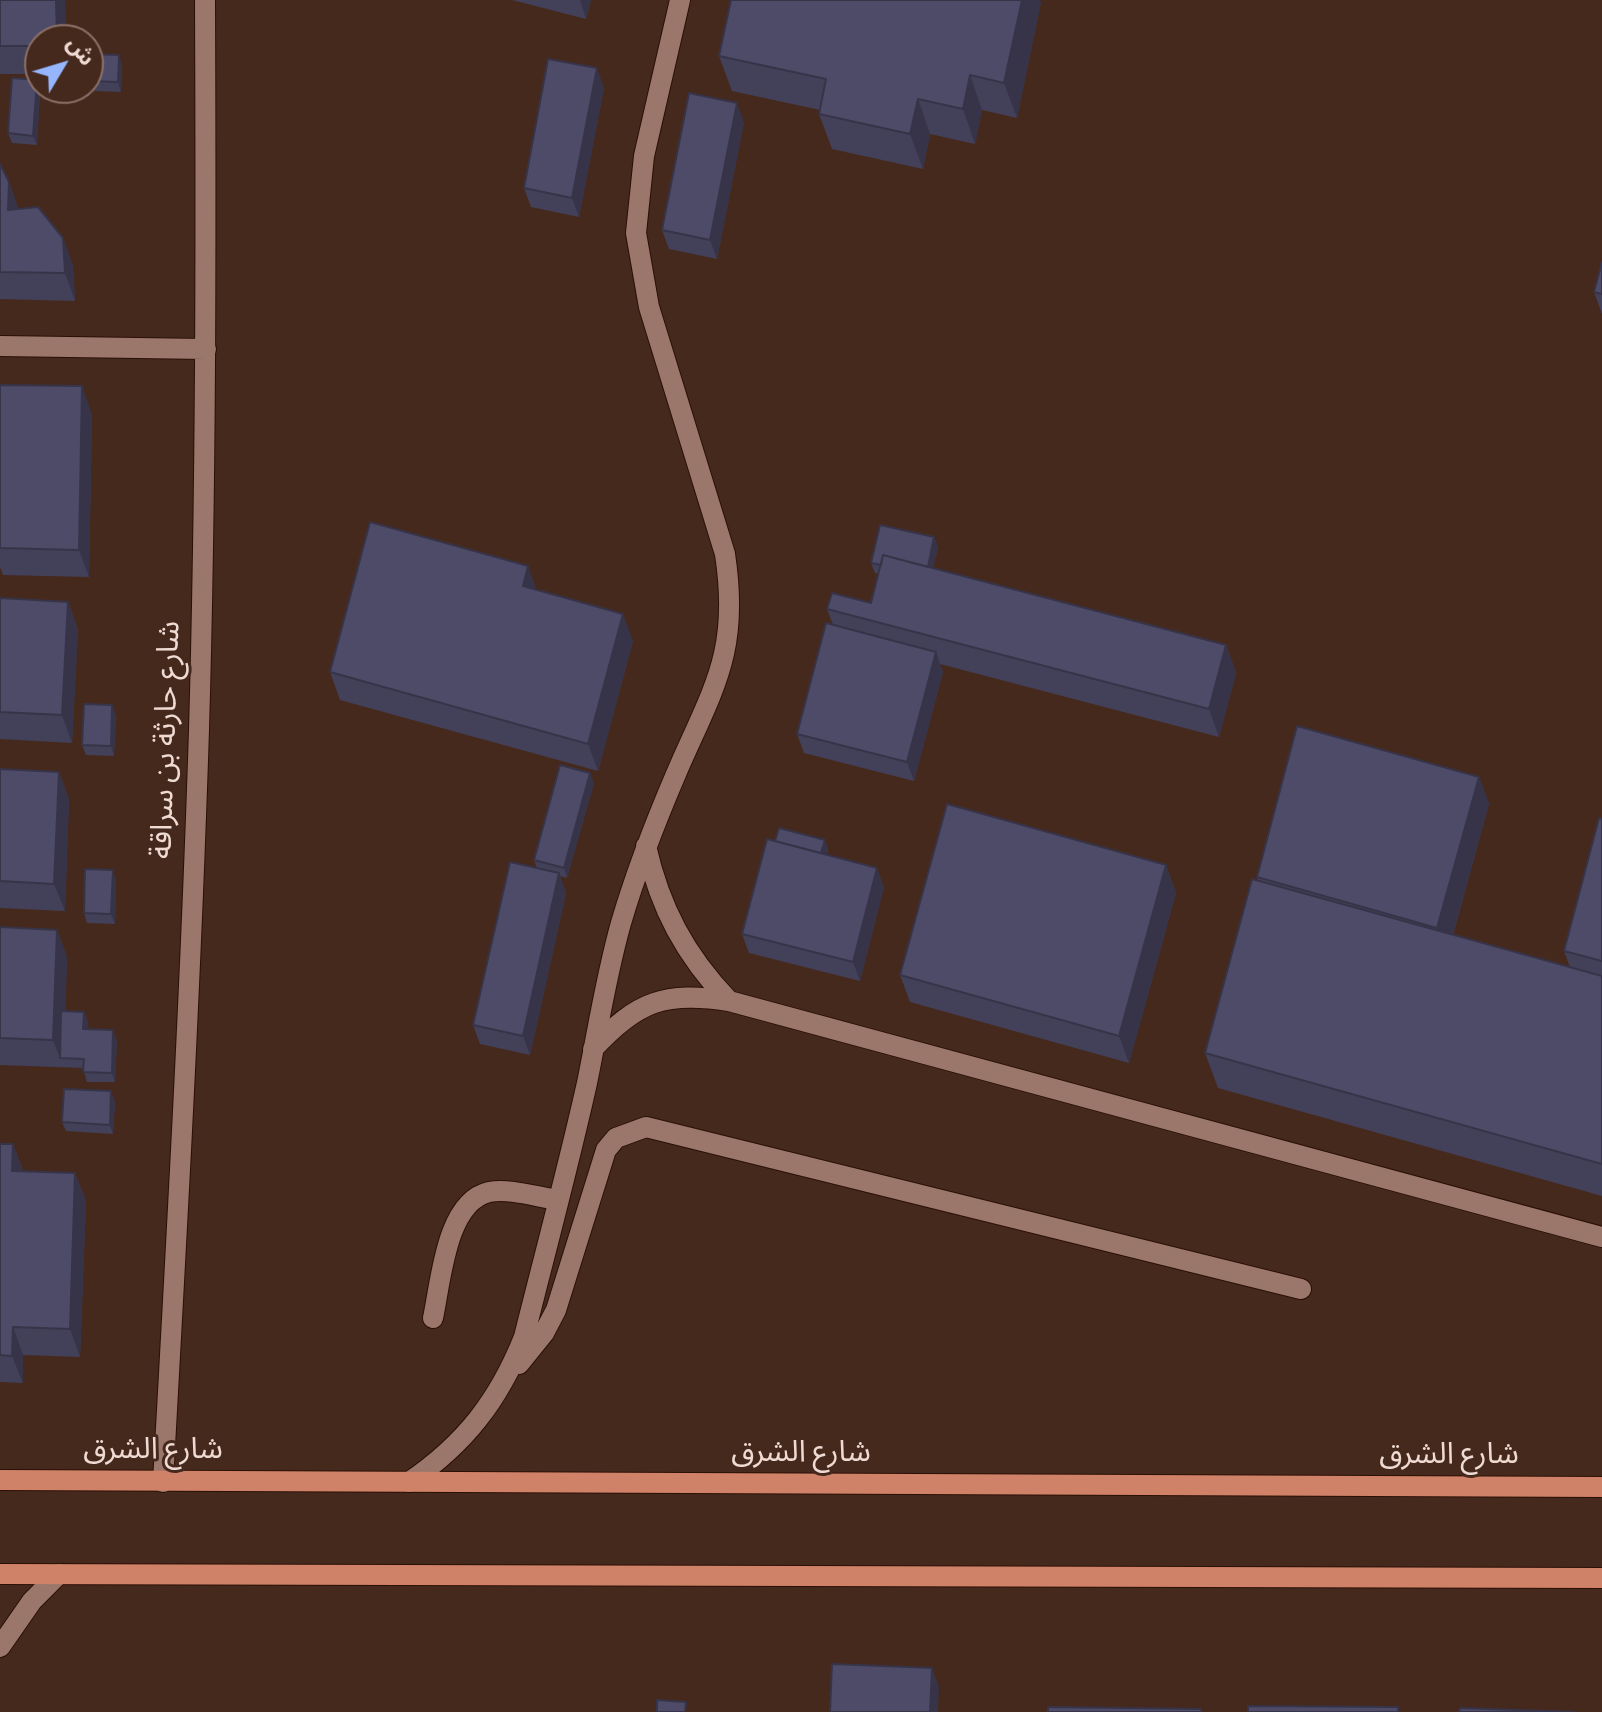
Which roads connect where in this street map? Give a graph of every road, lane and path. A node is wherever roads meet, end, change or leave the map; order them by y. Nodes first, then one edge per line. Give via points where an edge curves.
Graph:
1 (205, 0) edge
2 (680, 0) edge
3 (0, 346) edge
4 (206, 349) junction
5 (646, 846) junction
6 (729, 1001) junction
7 (593, 1049) junction
8 (558, 1200) junction
9 (1602, 1237) edge
10 (1301, 1289) dead end
11 (433, 1318) dead end
12 (510, 1372) junction
13 (0, 1480) edge
14 (163, 1482) junction
15 (409, 1482) junction
16 (1602, 1487) edge
17 (0, 1574) edge
18 (59, 1574) junction
19 (1602, 1578) edge
20 (0, 1647) edge

1 - 4 street, شارع حارثة بن سراقة
2 - 5 street via 644,156 636,233 649,307 725,554 731,628 712,699
3 - 4 street
4 - 14 street, شارع حارثة بن سراقة via 199,727
5 - 6 street via 662,904 683,947
5 - 7 street via 621,923
6 - 7 street via 691,995 653,1002 619,1020
6 - 9 street
7 - 8 street
8 - 11 street via 491,1192 466,1205 453,1230
8 - 12 street via 524,1337
10 - 12 street via 646,1127 616,1138 606,1150 556,1310 529,1355
12 - 15 street via 467,1436
13 - 14 main road, شارع الشرق
14 - 15 main road, شارع الشرق
15 - 16 main road, شارع الشرق
17 - 18 main road
18 - 19 main road
18 - 20 street via 32,1601

